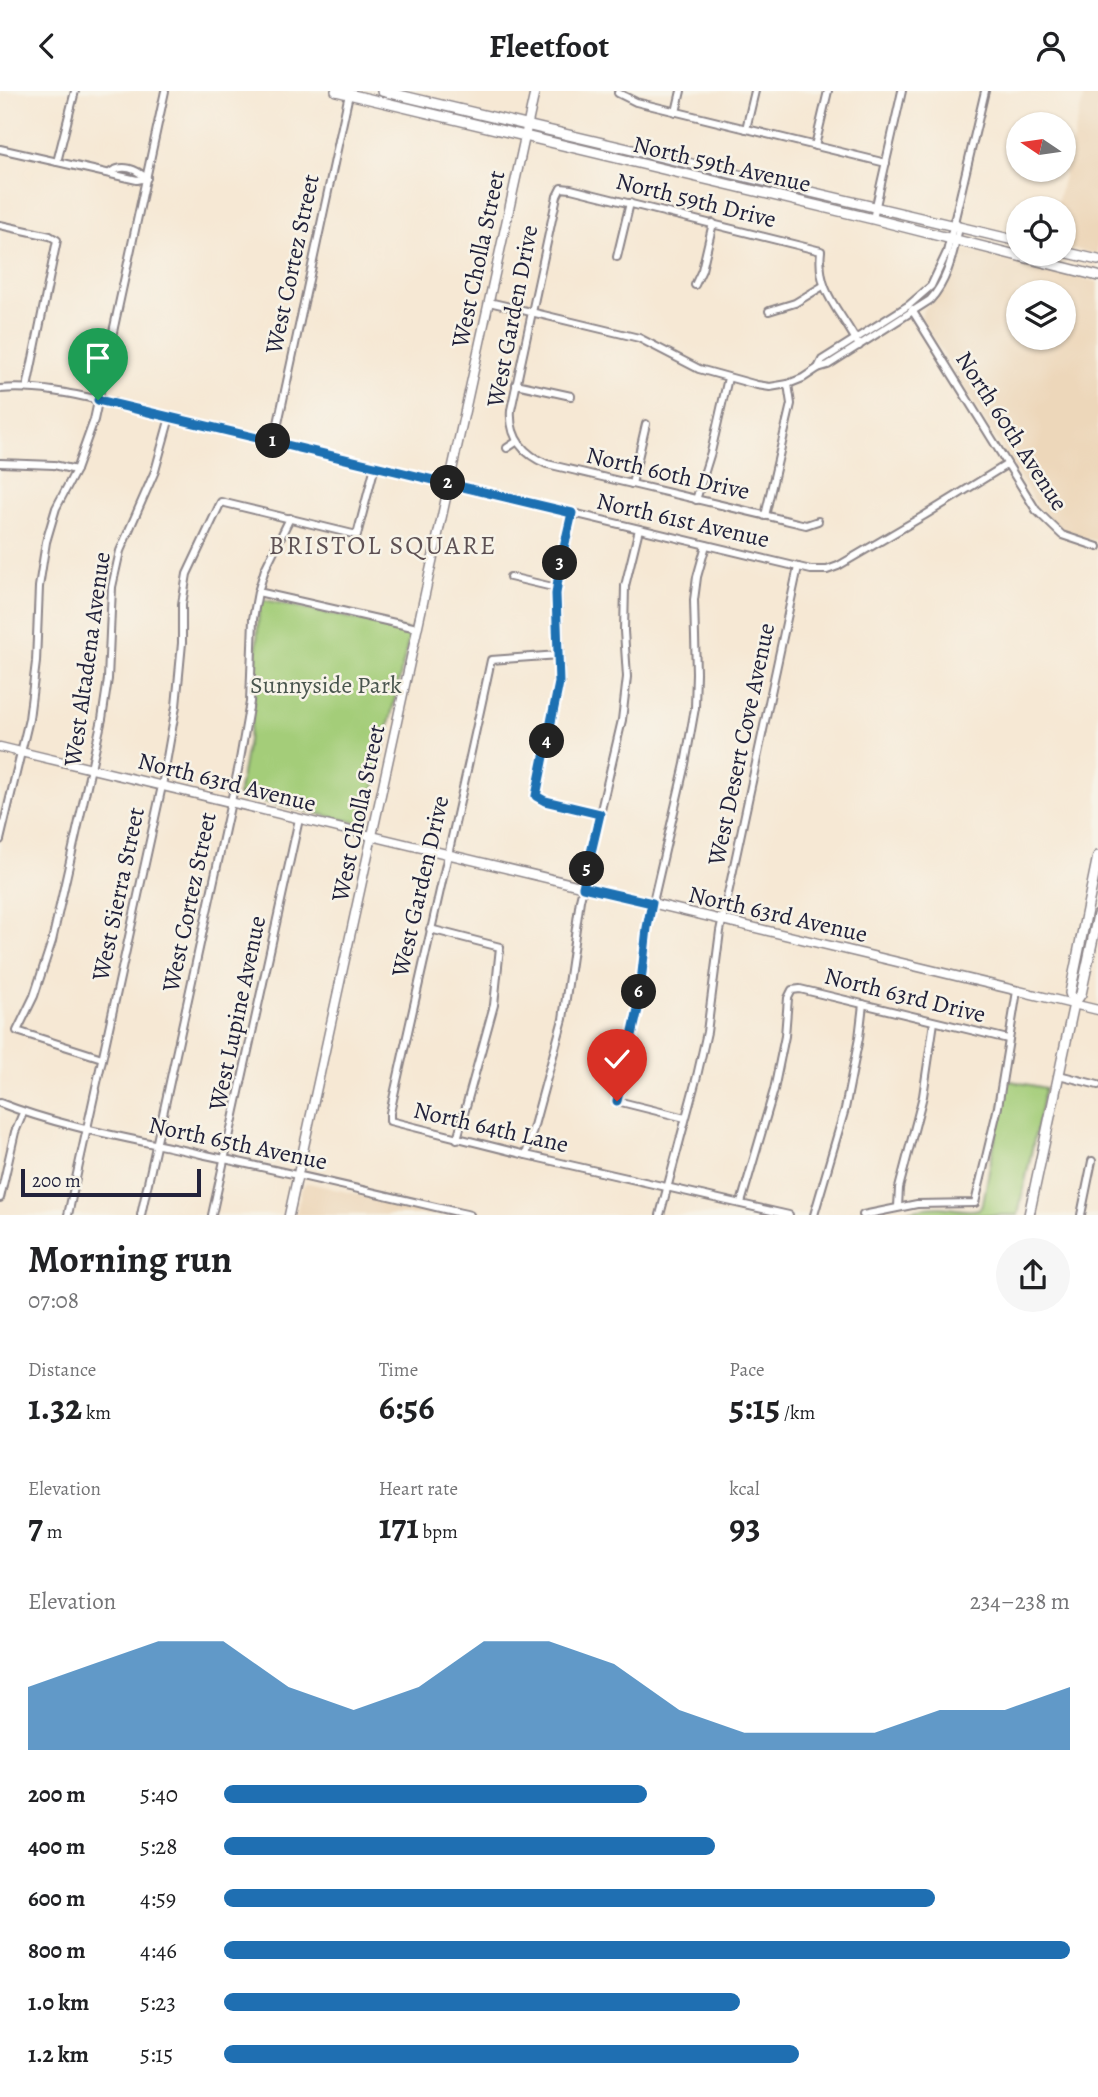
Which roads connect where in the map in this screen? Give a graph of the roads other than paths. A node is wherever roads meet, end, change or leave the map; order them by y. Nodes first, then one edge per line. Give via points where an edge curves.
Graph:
1 (75, 91) edge
2 (165, 91) edge
3 (336, 91) edge
4 (382, 91) edge
5 (535, 91) edge
6 (681, 91) edge
7 (755, 91) edge
8 (828, 91) edge
9 (902, 91) edge
10 (985, 91) edge
11 (618, 93) dead end
12 (349, 94) junction
13 (676, 112) junction
14 (527, 125) junction
15 (746, 129) junction
16 (524, 135) junction
17 (816, 146) junction
18 (0, 149) edge
19 (57, 162) junction
20 (886, 163) junction
21 (147, 178) junction
22 (561, 188) joint
23 (630, 203) junction
24 (876, 209) junction
25 (873, 219) junction
26 (713, 223) junction
27 (0, 225) edge
28 (955, 225) junction
29 (1006, 238) edge
30 (953, 240) junction
31 (1076, 255) edge
32 (617, 257) dead end
33 (1098, 260) edge
34 (1098, 276) edge
35 (695, 285) dead end
36 (823, 286) junction
37 (488, 302) junction
38 (909, 305) junction
39 (769, 311) dead end
40 (531, 312) junction
41 (913, 313) junction
42 (857, 343) junction
43 (728, 378) junction
44 (516, 384) junction
45 (788, 384) junction
46 (27, 388) junction
47 (0, 389) edge
48 (572, 396) dead end
49 (98, 400) junction
50 (170, 417) junction
51 (646, 424) dead end
52 (274, 442) junction
53 (516, 442) junction
54 (507, 448) dead end
55 (0, 463) edge
56 (376, 465) junction
57 (1006, 465) junction
58 (76, 470) junction
59 (449, 483) junction
60 (632, 484) junction
61 (696, 500) junction
62 (572, 513) junction
63 (765, 516) junction
64 (290, 518) junction
65 (818, 521) dead end
66 (639, 529) junction
67 (706, 545) junction
68 (1098, 547) edge
69 (799, 567) junction
70 (510, 577) dead end
71 (557, 588) junction
72 (258, 592) junction
73 (417, 628) junction
74 (559, 655) junction
75 (0, 747) edge
76 (21, 752) junction
77 (92, 769) junction
78 (162, 786) junction
79 (230, 802) junction
80 (600, 814) junction
81 (299, 819) junction
82 (373, 837) junction
83 (0, 840) edge
84 (447, 854) junction
85 (1098, 856) edge
86 (583, 887) junction
87 (652, 903) junction
88 (1098, 915) edge
89 (722, 920) junction
90 (430, 929) junction
91 (1017, 991) junction
92 (863, 1004) junction
93 (1074, 1004) junction
94 (1098, 1010) edge
95 (934, 1022) junction
96 (1008, 1039) junction
97 (102, 1058) junction
98 (1059, 1075) junction
99 (1098, 1085) edge
100 (0, 1103) edge
101 (23, 1112) junction
102 (685, 1118) junction
103 (390, 1121) joint
104 (86, 1129) junction
105 (457, 1139) junction
106 (156, 1144) junction
107 (526, 1155) junction
108 (225, 1159) junction
109 (1092, 1161) dead end
110 (298, 1175) junction
111 (1, 1184) edge
112 (666, 1188) junction
113 (0, 1198) edge
114 (741, 1203) junction
115 (898, 1207) junction
116 (68, 1215) edge
117 (141, 1215) edge
118 (212, 1215) edge
119 (289, 1215) edge
120 (470, 1215) edge
121 (660, 1215) edge
122 (789, 1215) edge
123 (814, 1215) edge
124 (863, 1215) edge
125 (1029, 1215) edge
126 (1080, 1215) edge

1 - 19 street
2 - 21 street
3 - 12 main road, North 59th Avenue
4 - 14 main road, North 59th Avenue
5 - 14 street, West Cholla Street
6 - 13 street
7 - 15 street
8 - 17 street
9 - 20 street
10 - 28 street
11 - 13 street
12 - 16 main road, North 59th Avenue
12 - 52 street, West Cortez Street
13 - 15 street
14 - 16 street, West Cholla Street
14 - 24 main road, North 59th Avenue
15 - 17 street
16 - 25 main road, North 59th Avenue
16 - 37 street, West Cholla Street
17 - 20 street
18 - 19 street
19 - 21 street via 111,173 127,168
20 - 24 street
21 - 49 street
22 - 23 street, North 59th Drive
22 - 40 street, West Garden Drive
23 - 26 street, North 59th Drive
23 - 32 street
24 - 25 street
24 - 28 main road, North 59th Avenue
25 - 30 main road, North 59th Avenue
26 - 35 street
26 - 36 street, North 59th Drive via 821,251
27 - 46 street via 57,240
28 - 29 main road, North 59th Avenue
28 - 30 street
30 - 34 main road, North 59th Avenue
30 - 38 street via 931,286
30 - 41 street via 939,288
31 - 33 main road
36 - 39 street via 795,303
36 - 42 street
37 - 40 street
37 - 59 street, West Cholla Street
38 - 41 street, North 60th Avenue
38 - 42 street
40 - 43 street via 639,338 699,369
40 - 44 street, West Garden Drive
41 - 42 street
41 - 57 street, North 60th Avenue
42 - 45 street via 828,365
43 - 45 street via 770,387
43 - 61 street
44 - 48 street
44 - 53 street, West Garden Drive via 510,419
45 - 63 street via 791,404
46 - 47 street, North 61st Avenue
46 - 49 street, North 61st Avenue
49 - 50 street, North 61st Avenue
49 - 58 street
50 - 52 street, North 61st Avenue
50 - 77 street, West Altadena Avenue via 155,471 127,532 116,570 108,679
51 - 60 street
52 - 56 street, North 61st Avenue
53 - 54 street, West Garden Drive
53 - 60 street, North 60th Drive via 547,464
55 - 58 street
56 - 59 street, North 61st Avenue
56 - 64 street via 357,535
57 - 68 street, North 60th Avenue via 1049,525 1062,535
57 - 69 street, North 61st Avenue via 838,566 818,571
58 - 76 street via 56,508 46,542 33,691
59 - 62 street, North 61st Avenue
59 - 73 street, West Cholla Street
60 - 61 street, North 60th Drive
61 - 63 street, North 60th Drive
62 - 66 street, North 61st Avenue
62 - 71 street
63 - 65 street, North 60th Drive via 807,525
64 - 72 street, West Cortez Street
64 - 78 street, West Sierra Street via 221,502 187,574 176,706
66 - 67 street, North 61st Avenue
66 - 80 street via 625,586 627,677 622,720
67 - 69 street, North 61st Avenue
67 - 87 street via 694,600 695,708
69 - 89 street, West Desert Cove Avenue
70 - 71 street
71 - 74 street
72 - 73 street
72 - 79 street, West Cortez Street via 250,702
73 - 82 street, West Cholla Street
74 - 80 street via 557,699 536,796
74 - 84 street, West Garden Drive via 491,660
75 - 76 street, North 63rd Avenue
76 - 77 street, North 63rd Avenue
76 - 83 street
77 - 78 street, North 63rd Avenue
77 - 97 street, West Altadena Avenue via 52,941 17,1031
78 - 79 street, North 63rd Avenue
78 - 97 street, West Sierra Street
79 - 81 street, North 63rd Avenue
79 - 106 street, West Cortez Street
80 - 86 street
81 - 82 street, North 63rd Avenue
81 - 108 street, West Lupine Avenue
82 - 84 street, North 63rd Avenue
82 - 110 street, West Cholla Street
84 - 86 street, North 63rd Avenue
84 - 90 street, West Garden Drive
85 - 93 main road via 1070,993
86 - 87 street, North 63rd Avenue
86 - 107 street via 563,1019
87 - 89 street, North 63rd Avenue
87 - 102 street via 638,1009 617,1101
88 - 93 main road via 1081,994
89 - 91 street, North 63rd Avenue
89 - 102 street, West Desert Cove Avenue via 707,1032
90 - 103 street, West Garden Drive
90 - 105 street via 500,947 494,1005
91 - 93 street, North 63rd Avenue
91 - 96 street
92 - 95 street, North 63rd Drive
92 - 114 street, North 63rd Drive via 792,990 774,1090
92 - 123 street via 845,1108
93 - 94 street, North 63rd Avenue
93 - 98 main road
95 - 96 street, North 63rd Drive
95 - 115 street
96 - 115 street via 998,1107 975,1203
97 - 104 street, West Sierra Street
98 - 99 street
98 - 125 main road
100 - 101 street, North 65th Avenue
101 - 104 street, North 65th Avenue
101 - 111 street
102 - 112 street, West Desert Cove Avenue
103 - 105 street, North 64th Lane
104 - 106 street, North 65th Avenue
104 - 116 street, West Sierra Street
105 - 107 street, North 64th Lane
106 - 108 street, North 65th Avenue
106 - 117 street, West Cortez Street
107 - 112 street, North 64th Lane
108 - 110 street, North 65th Avenue
108 - 118 street, West Lupine Avenue
109 - 126 street
110 - 119 street, West Cholla Street
110 - 120 street, North 65th Avenue
111 - 113 street
112 - 114 street, North 64th Lane
112 - 121 street, West Desert Cove Avenue
114 - 122 street, North 64th Lane
115 - 124 street

